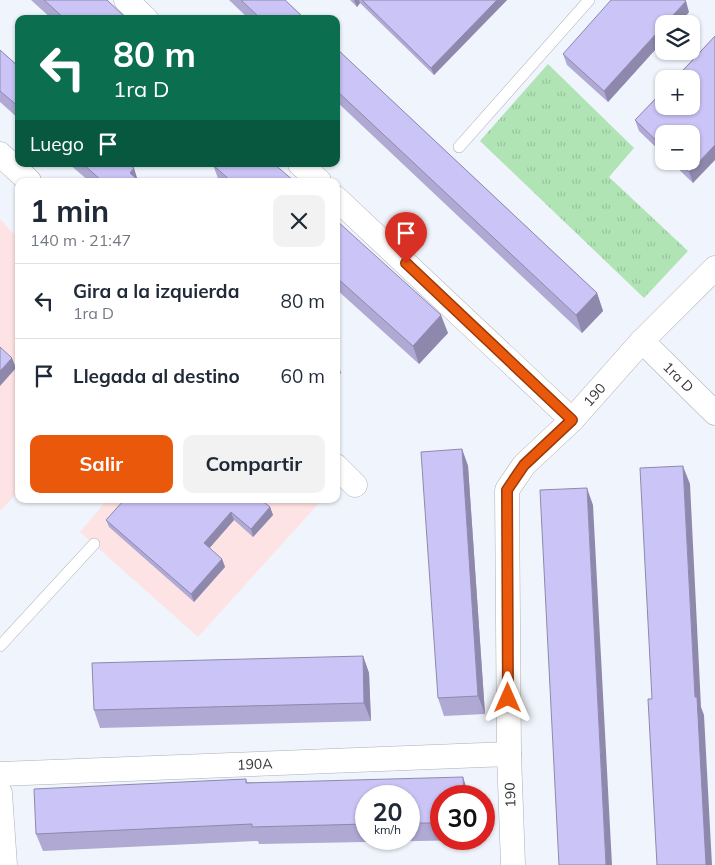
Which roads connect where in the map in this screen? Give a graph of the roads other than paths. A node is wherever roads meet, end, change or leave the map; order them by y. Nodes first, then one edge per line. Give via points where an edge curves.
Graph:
1 (126, 0) edge
2 (589, 0) edge
3 (142, 15) edge
4 (459, 147) dead end
5 (0, 154) edge
6 (303, 167) edge
7 (26, 178) edge
8 (316, 178) edge
9 (340, 202) edge
10 (715, 268) edge
11 (642, 341) junction
12 (715, 413) edge
13 (572, 420) junction
14 (340, 470) edge
15 (355, 485) dead end
16 (94, 544) dead end
17 (0, 646) edge
18 (509, 754) junction
19 (0, 774) edge
20 (0, 793) edge
21 (5, 865) edge
22 (513, 865) edge

1 - 3 street
2 - 4 lane
5 - 7 street
6 - 8 street
9 - 13 street
10 - 11 street, 190
11 - 12 street, 1ra D
11 - 13 street, 190
13 - 18 street, 190 via 524,465 507,490
14 - 15 street
16 - 17 lane
18 - 19 street, 190A
18 - 22 street, 190
20 - 21 street

